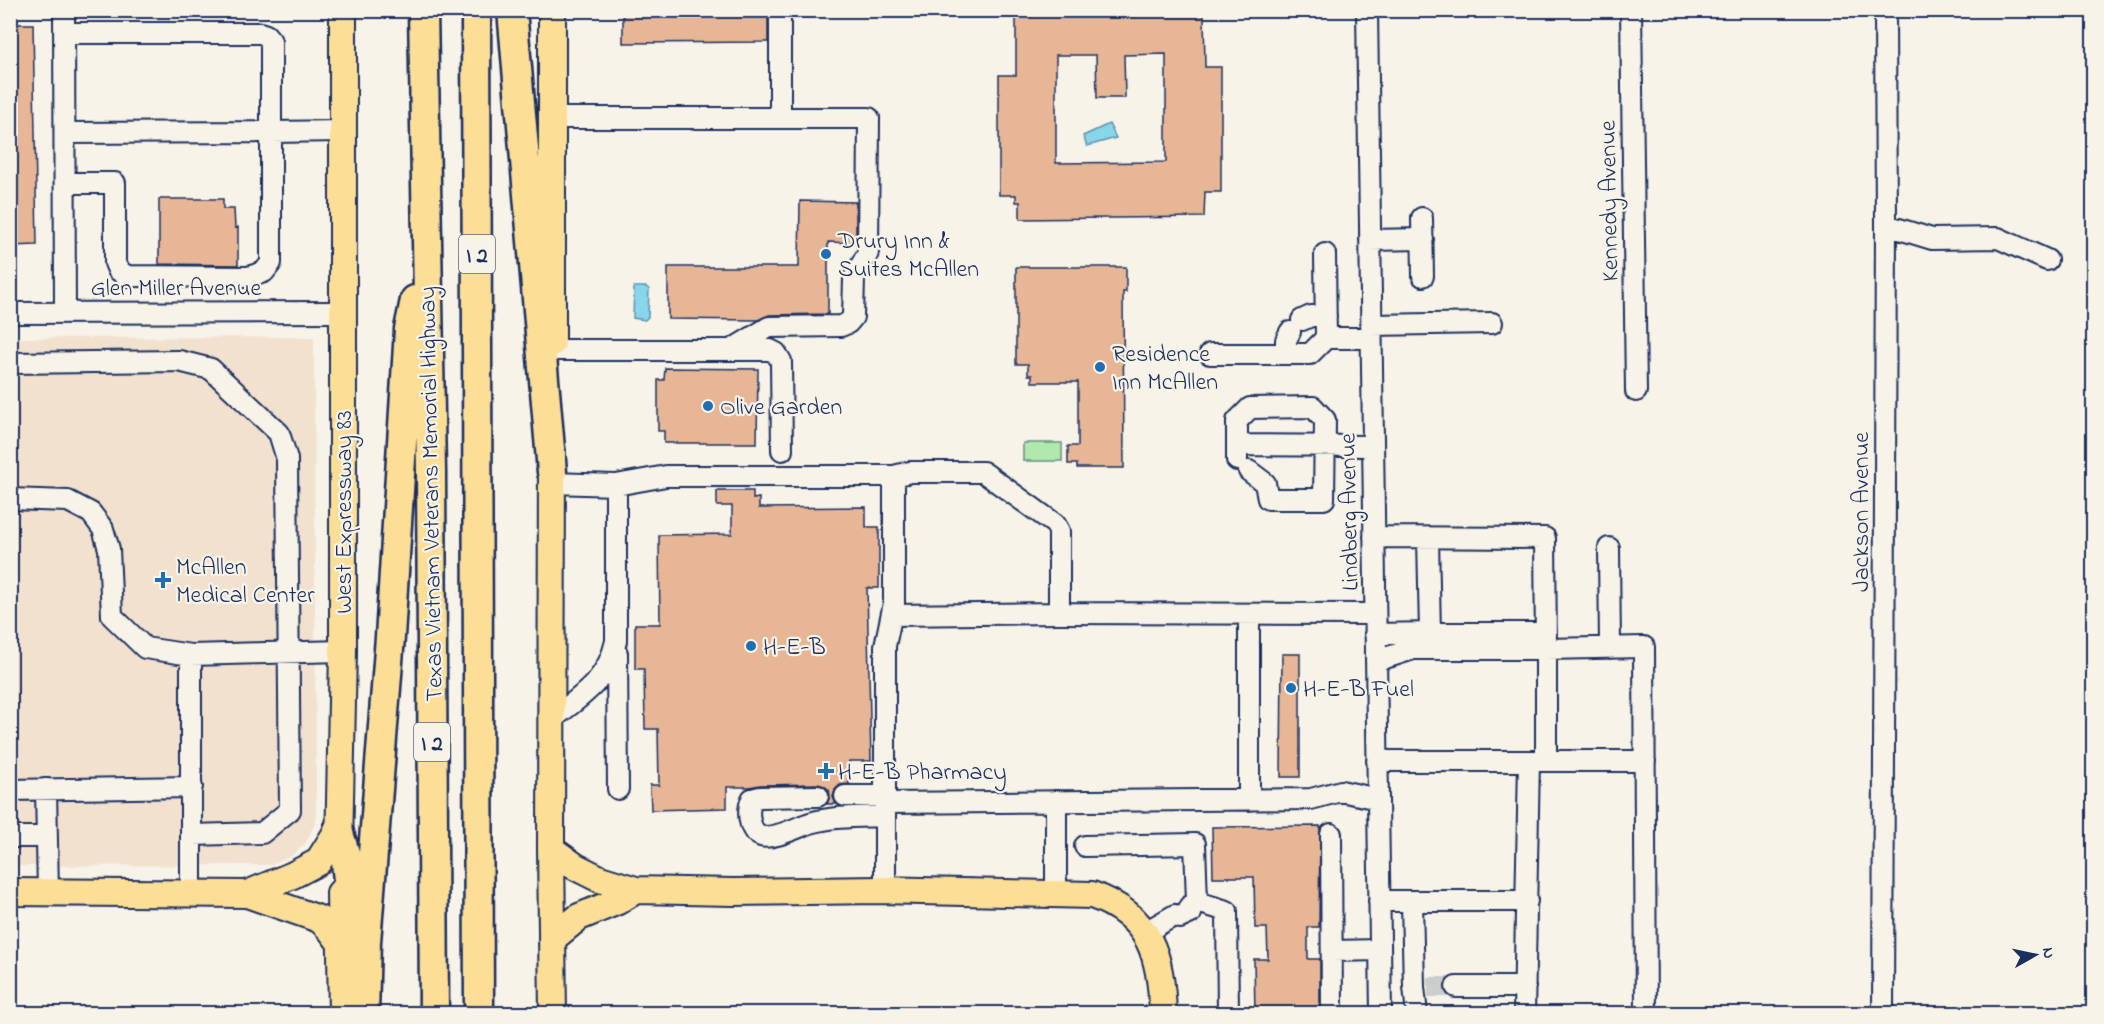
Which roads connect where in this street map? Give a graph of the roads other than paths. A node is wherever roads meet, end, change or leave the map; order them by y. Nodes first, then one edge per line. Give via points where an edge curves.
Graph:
1 (64, 10) edge
2 (343, 10) edge
3 (423, 10) edge
4 (476, 10) edge
5 (512, 10) edge
6 (552, 10) edge
7 (780, 10) edge
8 (1367, 10) edge
9 (1631, 10) edge
10 (1885, 10) edge
11 (64, 33) junction
12 (780, 117) junction
13 (552, 118) junction
14 (343, 131) junction
15 (271, 132) junction
16 (64, 133) junction
17 (65, 183) junction
18 (1422, 218) dead end
19 (1886, 225) junction
20 (427, 239) junction
21 (1423, 239) junction
22 (1370, 240) junction
23 (1325, 254) dead end
24 (2047, 260) dead end
25 (1423, 276) dead end
26 (342, 312) junction
27 (10, 313) edge
28 (65, 313) junction
29 (1326, 316) junction
30 (1492, 322) dead end
31 (1371, 332) junction
32 (1326, 338) junction
33 (552, 350) junction
34 (730, 350) junction
35 (1210, 354) dead end
36 (1286, 354) junction
37 (10, 363) edge
38 (1636, 391) dead end
39 (1325, 446) junction
40 (1373, 446) junction
41 (782, 450) dead end
42 (1241, 459) junction
43 (894, 476) junction
44 (552, 478) junction
45 (616, 484) junction
46 (10, 498) edge
47 (1374, 537) junction
48 (1428, 538) junction
49 (1609, 548) dead end
50 (1059, 613) junction
51 (1249, 614) junction
52 (1375, 614) junction
53 (892, 615) junction
54 (1430, 633) junction
55 (1375, 634) junction
56 (616, 641) junction
57 (1546, 641) junction
58 (1611, 648) junction
59 (344, 651) junction
60 (289, 652) junction
61 (191, 655) junction
62 (1376, 661) junction
63 (551, 720) junction
64 (1538, 760) junction
65 (1645, 760) junction
66 (1377, 761) junction
67 (192, 787) junction
68 (46, 789) junction
69 (618, 789) dead end
70 (10, 790) edge
71 (818, 796) dead end
72 (845, 796) dead end
73 (1378, 799) junction
74 (1249, 800) junction
75 (1056, 801) junction
76 (885, 805) junction
77 (338, 830) junction
78 (1331, 834) dead end
79 (192, 835) junction
80 (10, 837) edge
81 (48, 837) junction
82 (1085, 846) dead end
83 (551, 849) junction
84 (636, 890) junction
85 (885, 891) junction
86 (10, 892) edge
87 (48, 893) junction
88 (191, 894) junction
89 (247, 894) junction
90 (1068, 894) junction
91 (1379, 902) junction
92 (1412, 902) junction
93 (1527, 902) junction
94 (1187, 908) junction
95 (1144, 933) junction
96 (552, 939) junction
97 (354, 944) junction
98 (1380, 950) junction
99 (1332, 951) junction
100 (1456, 987) tunnel mouth
101 (1525, 987) junction
102 (342, 1014) edge
103 (363, 1014) edge
104 (434, 1014) edge
105 (480, 1014) edge
106 (553, 1014) edge
107 (1150, 1014) edge
108 (1163, 1014) edge
109 (1228, 1014) edge
110 (1332, 1014) edge
111 (1381, 1014) edge
112 (1417, 1014) edge
113 (1524, 1014) edge
114 (1646, 1014) edge
115 (1883, 1014) edge

1 - 11 street
2 - 14 main road, West Expressway 83
3 - 20 highway, Texas Vietnam Veterans Memorial Highway / I 2
4 - 105 highway, Texas Vietnam Veterans Memorial Highway / I 2
5 - 44 highway
6 - 13 main road
7 - 12 street
8 - 22 street, Lindberg Avenue
9 - 38 street, Kennedy Avenue
10 - 19 street, Jackson Avenue
11 - 15 street via 260,33 271,41
11 - 16 street
12 - 13 street
12 - 34 street via 869,118 867,253 854,278 853,317 848,323 769,327
13 - 33 main road
14 - 15 street
14 - 26 main road, West Expressway 83
15 - 16 street
15 - 17 street via 271,263 264,272 248,277 127,276 115,263 116,183
16 - 17 street
17 - 28 street
18 - 21 street
19 - 24 street via 1932,239 1998,238
19 - 115 street, Jackson Avenue
20 - 97 highway via 409,329 390,637
20 - 104 highway, Texas Vietnam Veterans Memorial Highway / I 2
21 - 22 street
21 - 25 street
22 - 31 street, Lindberg Avenue
23 - 29 street
26 - 28 street, Glen Miller Avenue
26 - 59 main road, West Expressway 83
27 - 28 street, Glen Miller Avenue
29 - 32 street
29 - 36 street via 1311,316 1296,326 1287,340
30 - 31 street
31 - 32 street
31 - 40 street, Lindberg Avenue
32 - 36 street via 1310,354
33 - 34 street
33 - 44 main road
34 - 41 street via 770,350 781,362
35 - 36 street
37 - 60 street via 179,361 211,369 279,433 286,459
39 - 40 street
39 - 42 street
39 - 42 street via 1324,499 1268,499 1266,483
39 - 42 street via 1326,420 1312,407 1250,408 1237,421
40 - 47 street, Lindberg Avenue
43 - 45 street via 666,476
43 - 50 street via 910,472 983,472 1055,524 1060,539
43 - 53 street
44 - 45 street
44 - 63 main road
45 - 56 street
46 - 61 street via 68,501 91,513 103,529 109,549 112,616 146,648
47 - 48 street
47 - 52 street, Lindberg Avenue
48 - 54 street
48 - 57 street via 1545,538
49 - 58 street
50 - 51 street
50 - 53 street
51 - 52 street
51 - 74 street
52 - 55 street, Lindberg Avenue
53 - 76 street via 885,646
54 - 55 street
54 - 57 street
55 - 62 street, Lindberg Avenue
56 - 63 street via 605,673
56 - 69 street
57 - 58 street
57 - 62 street via 1413,649
57 - 64 street
58 - 65 street via 1644,647
59 - 60 street
59 - 77 main road, West Expressway 83
60 - 61 street
60 - 79 street via 290,810 262,833
61 - 67 street
62 - 66 street, Lindberg Avenue
63 - 83 main road
64 - 65 street
64 - 66 street
64 - 93 street
65 - 114 street
66 - 73 street, Lindberg Avenue
67 - 68 street
67 - 79 street
68 - 70 street
68 - 81 street
71 - 76 street via 752,799 748,807 755,832 763,837 774,835
72 - 76 street
73 - 74 street via 1341,791 1311,799
73 - 91 street, Lindberg Avenue
74 - 75 street
75 - 76 street
75 - 90 street
76 - 85 street
77 - 89 main road via 318,862
77 - 97 highway via 345,853
78 - 99 street
79 - 88 street
80 - 81 street
81 - 87 street
82 - 94 street via 1195,844
83 - 84 main road via 600,879
83 - 96 main road
84 - 85 main road
84 - 96 main road via 579,917
85 - 90 main road
86 - 87 main road
87 - 88 main road
88 - 89 main road
89 - 97 main road via 319,919
90 - 95 main road via 1110,901
90 - 107 main road via 1116,919 1140,943 1154,980
91 - 92 street
91 - 98 street, Lindberg Avenue
92 - 93 street
92 - 112 street via 1421,987
93 - 101 street
94 - 95 street
94 - 109 street via 1227,910
95 - 108 main road via 1160,970
96 - 106 main road
97 - 102 main road
97 - 103 highway
98 - 99 street
98 - 111 street, Lindberg Avenue
99 - 110 street
100 - 101 street
101 - 113 street

